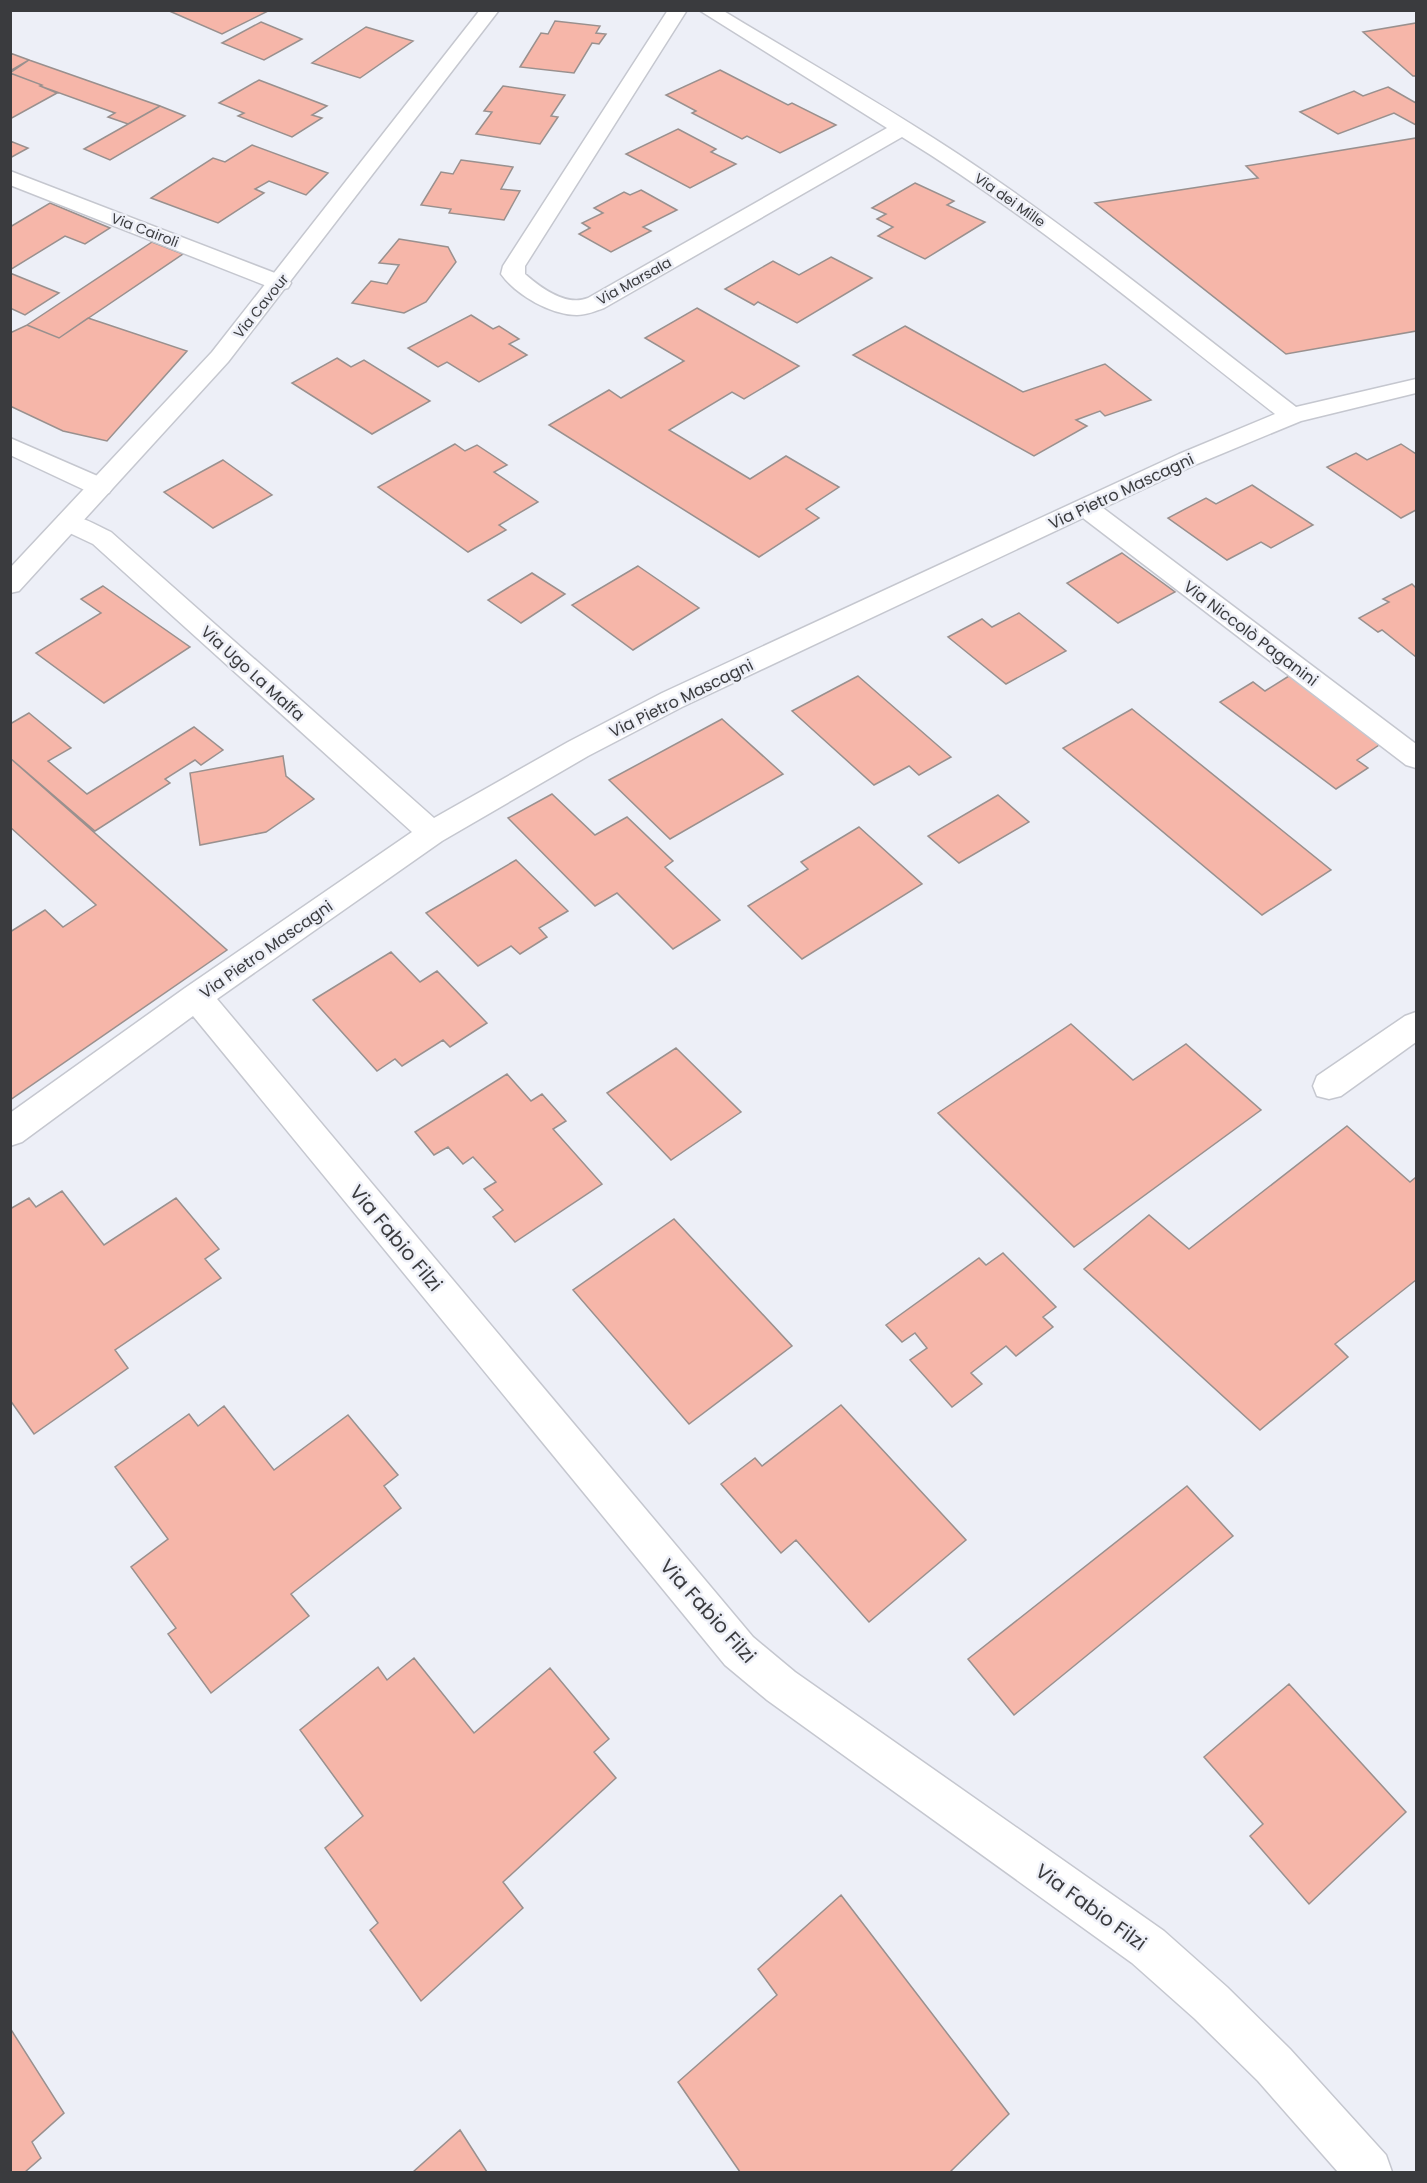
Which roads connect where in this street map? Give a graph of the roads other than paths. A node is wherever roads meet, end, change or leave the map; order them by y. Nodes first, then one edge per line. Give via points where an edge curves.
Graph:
1 (490, 10) edge
2 (678, 10) edge
3 (708, 10) edge
4 (901, 129) junction
5 (10, 177) edge
6 (280, 283) junction
7 (1416, 386) edge
8 (1292, 416) junction
9 (10, 445) edge
10 (100, 487) junction
11 (1085, 507) junction
12 (68, 522) junction
13 (10, 585) edge
14 (1416, 758) edge
15 (432, 834) junction
16 (196, 997) junction
17 (1416, 1025) edge
18 (1329, 1086) dead end
19 (10, 1132) edge
20 (1369, 2172) edge

1 - 6 street, Via Cavour
2 - 4 street, Via Marsala via 514,266 512,274 517,281 561,306 575,308 599,302
3 - 4 street, Via dei Mille
4 - 8 street, Via dei Mille via 950,158 1054,231
5 - 6 street, Via Cairoli
6 - 10 street, Via Cavour via 220,357
7 - 8 street, Via Pietro Mascagni
8 - 11 street, Via Pietro Mascagni
9 - 10 street
10 - 12 street, Via Cavour
11 - 14 street, Via Niccolò Paganini
11 - 15 street, Via Pietro Mascagni via 672,700 578,749
12 - 13 street, Via Cavour
12 - 15 street, Via Ugo La Malfa via 102,538
15 - 16 street, Via Pietro Mascagni
16 - 19 street, Via Pietro Mascagni
16 - 20 street, Via Fabio Filzi via 740,1651 781,1686 1148,1947 1274,2065
17 - 18 street

